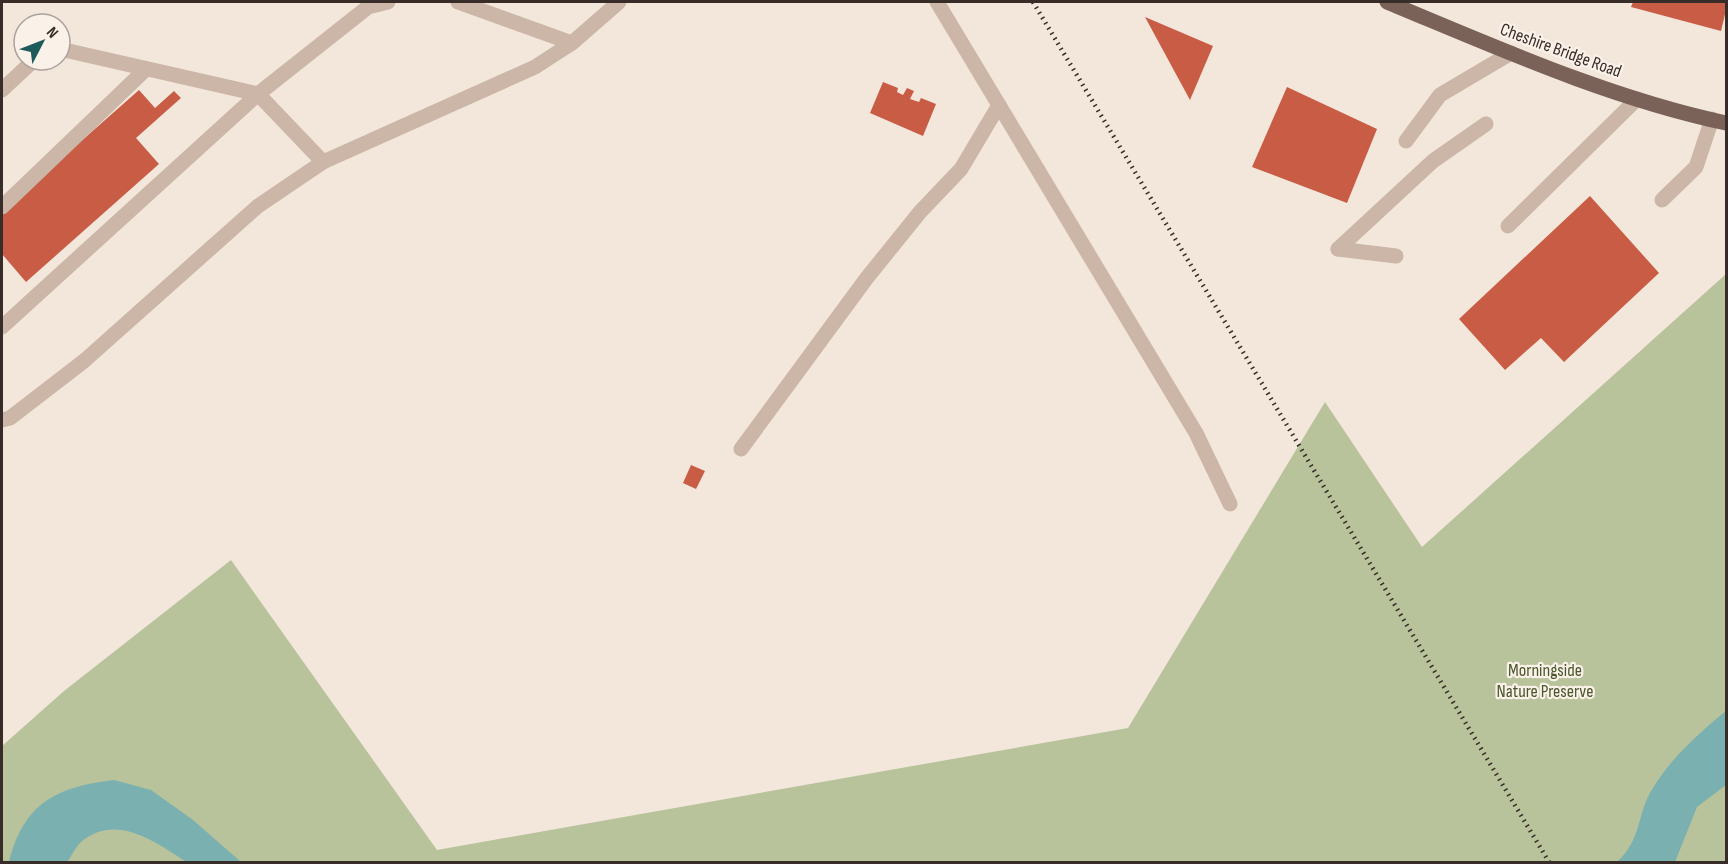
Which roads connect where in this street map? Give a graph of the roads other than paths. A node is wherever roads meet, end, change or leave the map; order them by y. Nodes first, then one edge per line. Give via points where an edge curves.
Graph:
1 (388, 2) edge
2 (458, 2) edge
3 (619, 2) edge
4 (937, 2) edge
5 (1387, 2) edge
6 (572, 43) junction
7 (72, 52) edge
8 (1511, 53) junction
9 (146, 69) junction
10 (21, 72) edge
11 (2, 90) edge
12 (258, 94) junction
13 (1637, 99) junction
14 (999, 105) junction
15 (1719, 121) edge
16 (1486, 124) dead end
17 (1406, 141) dead end
18 (323, 162) junction
19 (1662, 200) dead end
20 (2, 207) edge
21 (1508, 226) dead end
22 (1396, 256) dead end
23 (2, 327) edge
24 (2, 420) edge
25 (741, 449) dead end
26 (1230, 504) dead end

1 - 12 lane via 368,7
2 - 6 lane
3 - 6 lane
4 - 14 lane
5 - 8 main road, Cheshire Bridge Road
6 - 18 lane via 535,67
7 - 9 lane
8 - 13 main road, Cheshire Bridge Road
8 - 17 lane via 1440,95
9 - 12 lane
9 - 20 lane
10 - 11 lane
12 - 18 lane
12 - 23 lane
13 - 15 main road, Cheshire Bridge Road
13 - 21 lane
14 - 25 lane via 961,169 866,279
14 - 26 lane via 1196,433
15 - 19 lane via 1696,167
16 - 22 lane via 1433,161 1338,249
18 - 24 lane via 258,206 84,361 10,418

